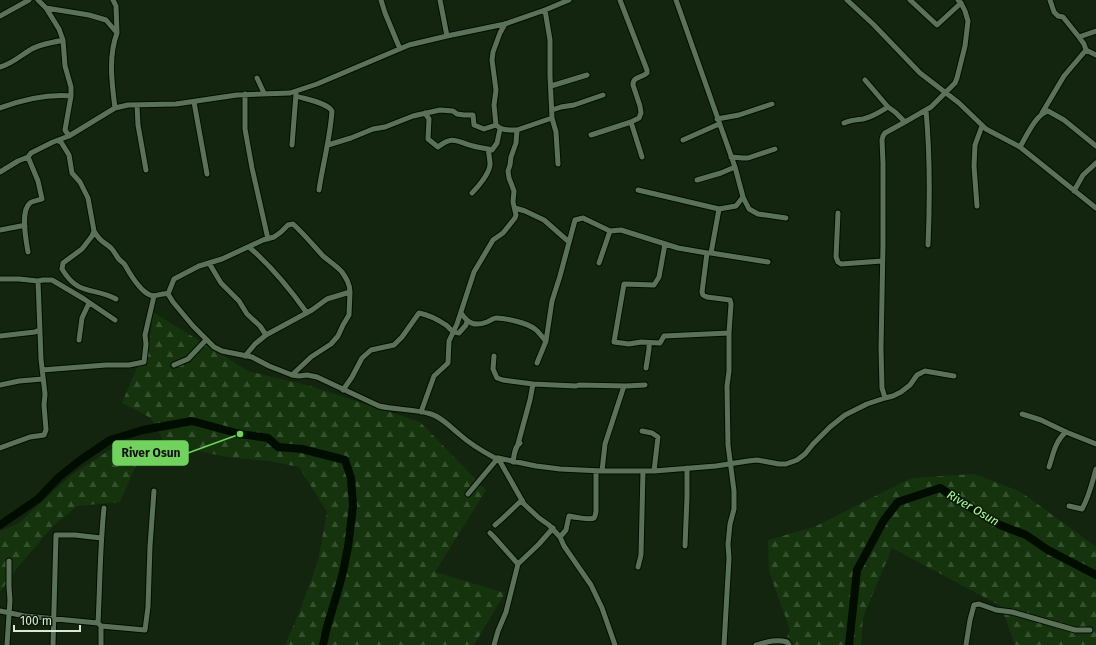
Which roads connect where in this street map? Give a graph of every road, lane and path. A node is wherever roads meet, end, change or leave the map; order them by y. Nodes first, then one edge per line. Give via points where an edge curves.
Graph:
1 (29, 0) edge
2 (38, 0) edge
3 (113, 0) edge
4 (381, 0) edge
5 (440, 0) edge
6 (569, 0) edge
7 (620, 0) edge
8 (676, 0) edge
9 (847, 0) edge
10 (910, 0) edge
11 (1050, 0) edge
12 (959, 1) edge
13 (46, 8) junction
14 (545, 10) junction
15 (0, 16) edge
16 (504, 24) junction
17 (1096, 31) edge
18 (116, 33) junction
19 (446, 36) junction
20 (1079, 37) junction
21 (63, 40) junction
22 (400, 49) junction
23 (1086, 50) junction
24 (1096, 55) edge
25 (0, 67) edge
26 (587, 74) dead end
27 (257, 78) dead end
28 (865, 80) dead end
29 (551, 86) junction
30 (945, 92) junction
31 (264, 93) junction
32 (245, 94) junction
33 (296, 94) junction
34 (604, 95) dead end
35 (71, 96) junction
36 (194, 102) junction
37 (772, 104) dead end
38 (137, 105) junction
39 (888, 107) junction
40 (0, 108) edge
41 (115, 108) junction
42 (552, 110) junction
43 (926, 110) junction
44 (425, 113) junction
45 (1042, 113) junction
46 (552, 118) junction
47 (718, 121) junction
48 (631, 122) junction
49 (905, 122) junction
50 (844, 123) dead end
51 (982, 126) junction
52 (498, 127) junction
53 (517, 130) junction
54 (591, 135) dead end
55 (64, 139) junction
56 (682, 140) dead end
57 (292, 145) dead end
58 (328, 145) junction
59 (1096, 146) edge
60 (1020, 147) junction
61 (488, 149) junction
62 (775, 149) dead end
63 (28, 157) junction
64 (642, 157) dead end
65 (731, 157) junction
66 (1096, 163) edge
67 (558, 164) dead end
68 (735, 167) junction
69 (146, 170) dead end
70 (0, 172) edge
71 (207, 174) dead end
72 (697, 180) dead end
73 (319, 190) dead end
74 (638, 190) dead end
75 (1074, 191) junction
76 (472, 193) dead end
77 (743, 197) junction
78 (977, 206) dead end
79 (515, 208) junction
80 (1096, 208) edge
81 (718, 209) junction
82 (838, 213) dead end
83 (786, 218) dead end
84 (25, 226) junction
85 (0, 230) edge
86 (94, 231) junction
87 (610, 231) junction
88 (268, 239) junction
89 (569, 242) junction
90 (665, 244) junction
91 (928, 245) dead end
92 (249, 247) junction
93 (28, 252) dead end
94 (709, 253) junction
95 (882, 261) junction
96 (768, 262) dead end
97 (209, 263) junction
98 (599, 263) dead end
99 (0, 279) edge
100 (38, 281) junction
101 (350, 292) junction
102 (168, 294) junction
103 (154, 296) junction
104 (116, 300) dead end
105 (89, 303) junction
106 (461, 312) junction
107 (307, 313) junction
108 (115, 320) dead end
109 (467, 321) junction
110 (40, 332) junction
111 (453, 332) junction
112 (729, 333) junction
113 (266, 335) junction
114 (0, 336) edge
115 (79, 340) dead end
116 (206, 340) junction
117 (546, 341) junction
118 (649, 343) junction
119 (244, 356) junction
120 (494, 356) dead end
121 (537, 363) dead end
122 (174, 365) dead end
123 (646, 368) dead end
124 (42, 370) junction
125 (292, 375) junction
126 (954, 376) dead end
127 (43, 380) junction
128 (533, 384) junction
129 (0, 385) edge
130 (645, 385) dead end
131 (624, 386) junction
132 (343, 390) junction
133 (885, 398) junction
134 (421, 412) junction
135 (1022, 414) dead end
136 (642, 431) dead end
137 (1066, 432) junction
138 (1096, 444) edge
139 (0, 448) edge
140 (498, 458) junction
141 (513, 462) junction
142 (730, 463) junction
143 (1049, 467) dead end
144 (687, 468) junction
145 (1096, 469) edge
146 (599, 471) junction
147 (643, 471) junction
148 (654, 471) junction
149 (154, 491) dead end
150 (468, 494) dead end
151 (522, 500) junction
152 (1069, 506) dead end
153 (104, 508) dead end
154 (495, 525) dead end
155 (553, 528) junction
156 (490, 533) dead end
157 (560, 536) junction
158 (101, 538) junction
159 (685, 546) dead end
160 (9, 561) dead end
161 (518, 564) junction
162 (638, 567) dead end
163 (0, 612) edge
164 (9, 614) junction
165 (54, 619) junction
166 (100, 625) junction
167 (1090, 630) dead end
168 (7, 645) edge
169 (53, 645) edge
170 (101, 645) edge
171 (494, 645) edge
172 (615, 645) edge
173 (724, 645) edge
174 (756, 645) edge
175 (789, 645) edge
176 (966, 645) edge

1 - 15 street
2 - 13 street
3 - 18 street via 116,6
4 - 22 street
5 - 19 street
6 - 14 street
7 - 48 street via 647,70 647,73 635,79 632,85 641,113 639,118
8 - 47 street
9 - 30 street via 920,73
10 - 12 street via 937,25
11 - 20 street via 1054,12 1063,17
12 - 30 street via 968,21 958,78
13 - 18 street via 106,20
13 - 21 street
14 - 16 street
14 - 29 street via 550,40
16 - 19 street
16 - 52 street via 492,60
17 - 20 street
18 - 41 street via 112,72
19 - 22 street
20 - 23 street
21 - 25 street via 30,50
21 - 35 street
22 - 33 street
23 - 24 street
23 - 45 street via 1064,76
26 - 29 street
27 - 31 street
28 - 39 street
29 - 42 street
30 - 43 street
30 - 51 street
31 - 32 street
31 - 33 street
32 - 36 street
32 - 88 street via 245,129
33 - 57 street
33 - 58 street via 332,111
34 - 42 street
35 - 40 street via 42,97
35 - 55 street
36 - 38 street
36 - 71 street
37 - 47 street
38 - 41 street
38 - 69 street
39 - 49 street
39 - 50 street via 876,115
41 - 55 street
42 - 46 street
43 - 49 street
43 - 91 street via 929,143
44 - 52 street via 454,111 457,114 473,115 474,125 484,129
44 - 58 street
44 - 61 street via 429,119 428,139 438,147 443,142 455,140
45 - 59 street via 1050,111
45 - 60 street
46 - 53 street
46 - 67 street via 556,132
47 - 56 street
47 - 65 street
48 - 54 street
48 - 64 street
49 - 95 street via 885,133 882,140
51 - 60 street
51 - 78 street via 976,145 974,166
52 - 53 street
52 - 61 street via 497,143 492,150
53 - 79 street via 508,171 514,191
55 - 63 street via 31,153
55 - 86 street via 61,142 69,155 72,173 88,198
58 - 73 street
60 - 75 street
61 - 76 street via 488,172
62 - 65 street via 748,158
63 - 70 street
63 - 84 street via 42,199 31,202 25,209
65 - 68 street
66 - 75 street via 1083,175
68 - 72 street
68 - 77 street
74 - 81 street
75 - 80 street
77 - 81 street via 736,206
77 - 83 street via 749,209 754,212
79 - 89 street via 544,220
79 - 106 street via 513,222 497,236 474,272
81 - 94 street
82 - 95 street via 838,262 841,264
84 - 85 street
84 - 93 street
86 - 103 street via 97,238 111,248 124,263 131,276 146,292
86 - 104 street via 82,249 63,263 62,269 70,281 82,289 104,294
87 - 89 street via 583,218 575,220
87 - 90 street via 621,230
87 - 98 street
88 - 92 street
88 - 101 street via 293,224 341,271 350,286
89 - 117 street via 552,301
90 - 94 street
90 - 118 street via 659,276 654,285 624,284 614,342
92 - 97 street
92 - 107 street via 291,290
94 - 96 street
94 - 112 street via 702,292 707,297 730,300
95 - 133 street via 881,364
97 - 102 street via 174,279
97 - 113 street via 220,283
99 - 100 street
100 - 105 street via 52,280
100 - 110 street
101 - 107 street via 327,299
101 - 125 street via 349,316 338,336
102 - 103 street
102 - 116 street
103 - 124 street via 145,335 144,362
105 - 108 street
105 - 115 street via 82,318
106 - 109 street
106 - 111 street
107 - 113 street
109 - 111 street via 459,333
109 - 117 street via 479,325 494,318 509,320 536,329
110 - 114 street
110 - 124 street
111 - 132 street via 437,319 419,313 394,345 371,350 362,358
111 - 134 street via 449,341 448,363 434,376
112 - 118 street via 664,336 660,343
112 - 142 street via 727,386
113 - 119 street
116 - 119 street via 222,351
116 - 122 street via 188,359
117 - 121 street
118 - 123 street
119 - 125 street via 252,357
120 - 128 street via 493,370 497,378
124 - 127 street
125 - 132 street via 307,375
126 - 133 street via 925,371 901,392
127 - 129 street via 19,380
127 - 139 street via 46,430 44,435 30,437
128 - 131 street
128 - 141 street via 520,443
130 - 131 street
131 - 146 street
132 - 134 street via 379,406
133 - 142 street via 867,404 830,426 797,460 786,464 757,460
134 - 140 street via 442,419 473,446
135 - 137 street
136 - 148 street via 658,437
137 - 138 street
137 - 143 street via 1057,444
140 - 141 street
140 - 150 street
140 - 151 street
141 - 146 street via 560,469
142 - 144 street
142 - 173 street via 734,503 728,544
144 - 148 street
144 - 159 street
145 - 152 street via 1082,509
146 - 147 street
146 - 157 street via 595,517 569,516 566,530
147 - 148 street
147 - 162 street
149 - 166 street via 145,630
151 - 154 street
151 - 155 street
153 - 158 street
155 - 157 street
155 - 161 street
156 - 161 street
157 - 172 street via 591,585
158 - 165 street via 56,535
158 - 166 street
160 - 164 street
161 - 171 street via 506,612
163 - 164 street
164 - 165 street
164 - 168 street
165 - 166 street
165 - 169 street
166 - 170 street
167 - 176 street via 1076,630 979,604 974,605
174 - 175 street via 780,640

